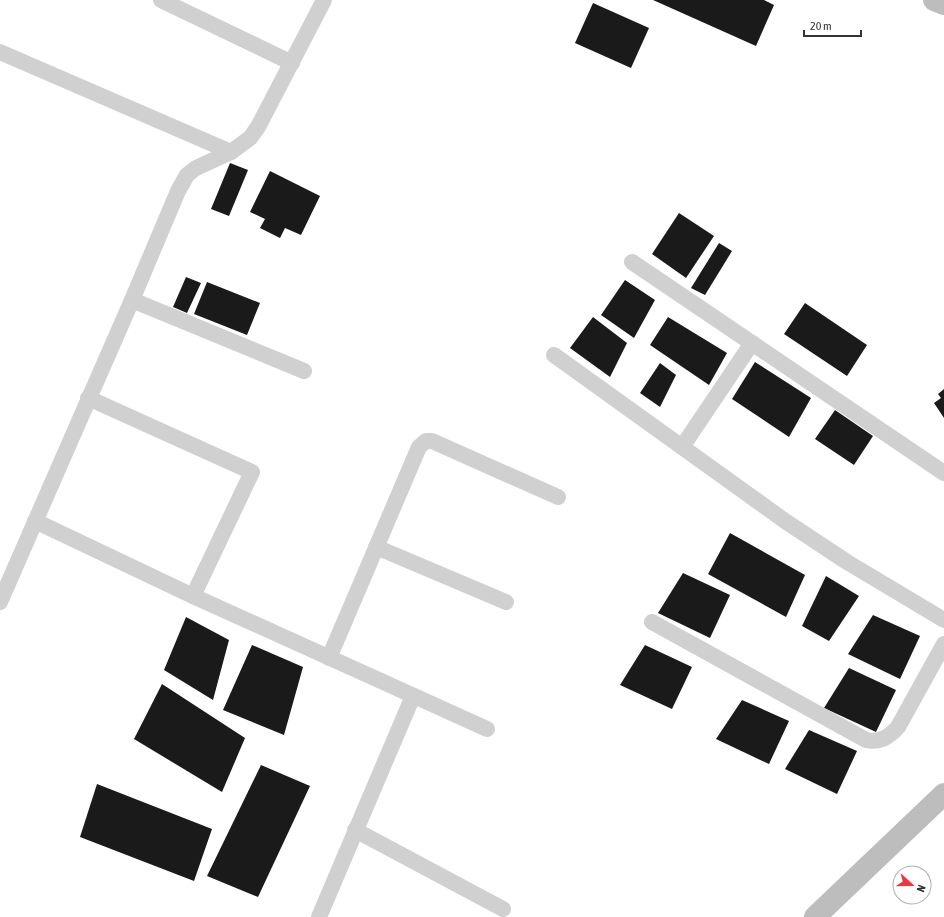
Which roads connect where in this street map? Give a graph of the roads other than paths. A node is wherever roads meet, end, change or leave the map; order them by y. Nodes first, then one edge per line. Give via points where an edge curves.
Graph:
1 (162, 0) edge
2 (324, 0) edge
3 (934, 0) edge
4 (944, 4) edge
5 (0, 52) edge
6 (292, 63) junction
7 (231, 152) junction
8 (632, 262) dead end
9 (132, 300) junction
10 (752, 343) junction
11 (554, 355) dead end
12 (304, 371) dead end
13 (88, 398) junction
14 (682, 448) junction
15 (944, 473) edge
16 (558, 497) dead end
17 (34, 521) junction
18 (376, 547) junction
19 (193, 596) junction
20 (0, 602) edge
21 (506, 602) dead end
22 (944, 620) edge
23 (652, 622) dead end
24 (944, 644) edge
25 (329, 658) junction
26 (413, 696) junction
27 (487, 729) dead end
28 (944, 794) edge
29 (355, 830) junction
30 (503, 909) dead end
31 (319, 917) edge
32 (816, 917) edge

1 - 6 street
2 - 6 street
3 - 4 street
5 - 7 street
6 - 7 street via 258,127 250,138
7 - 9 street via 196,168 187,175
8 - 10 street
9 - 12 street
9 - 13 street
10 - 14 street
10 - 15 street
11 - 14 street
13 - 17 street
13 - 19 street via 252,472
14 - 22 street via 847,562
16 - 18 street via 432,441 426,441 419,447
17 - 19 street
17 - 20 street
18 - 21 street
18 - 25 street
19 - 25 street
23 - 24 street via 866,740 874,741 893,733 898,727
25 - 26 street
26 - 27 street
26 - 29 street
28 - 32 street
29 - 30 street
29 - 31 street

